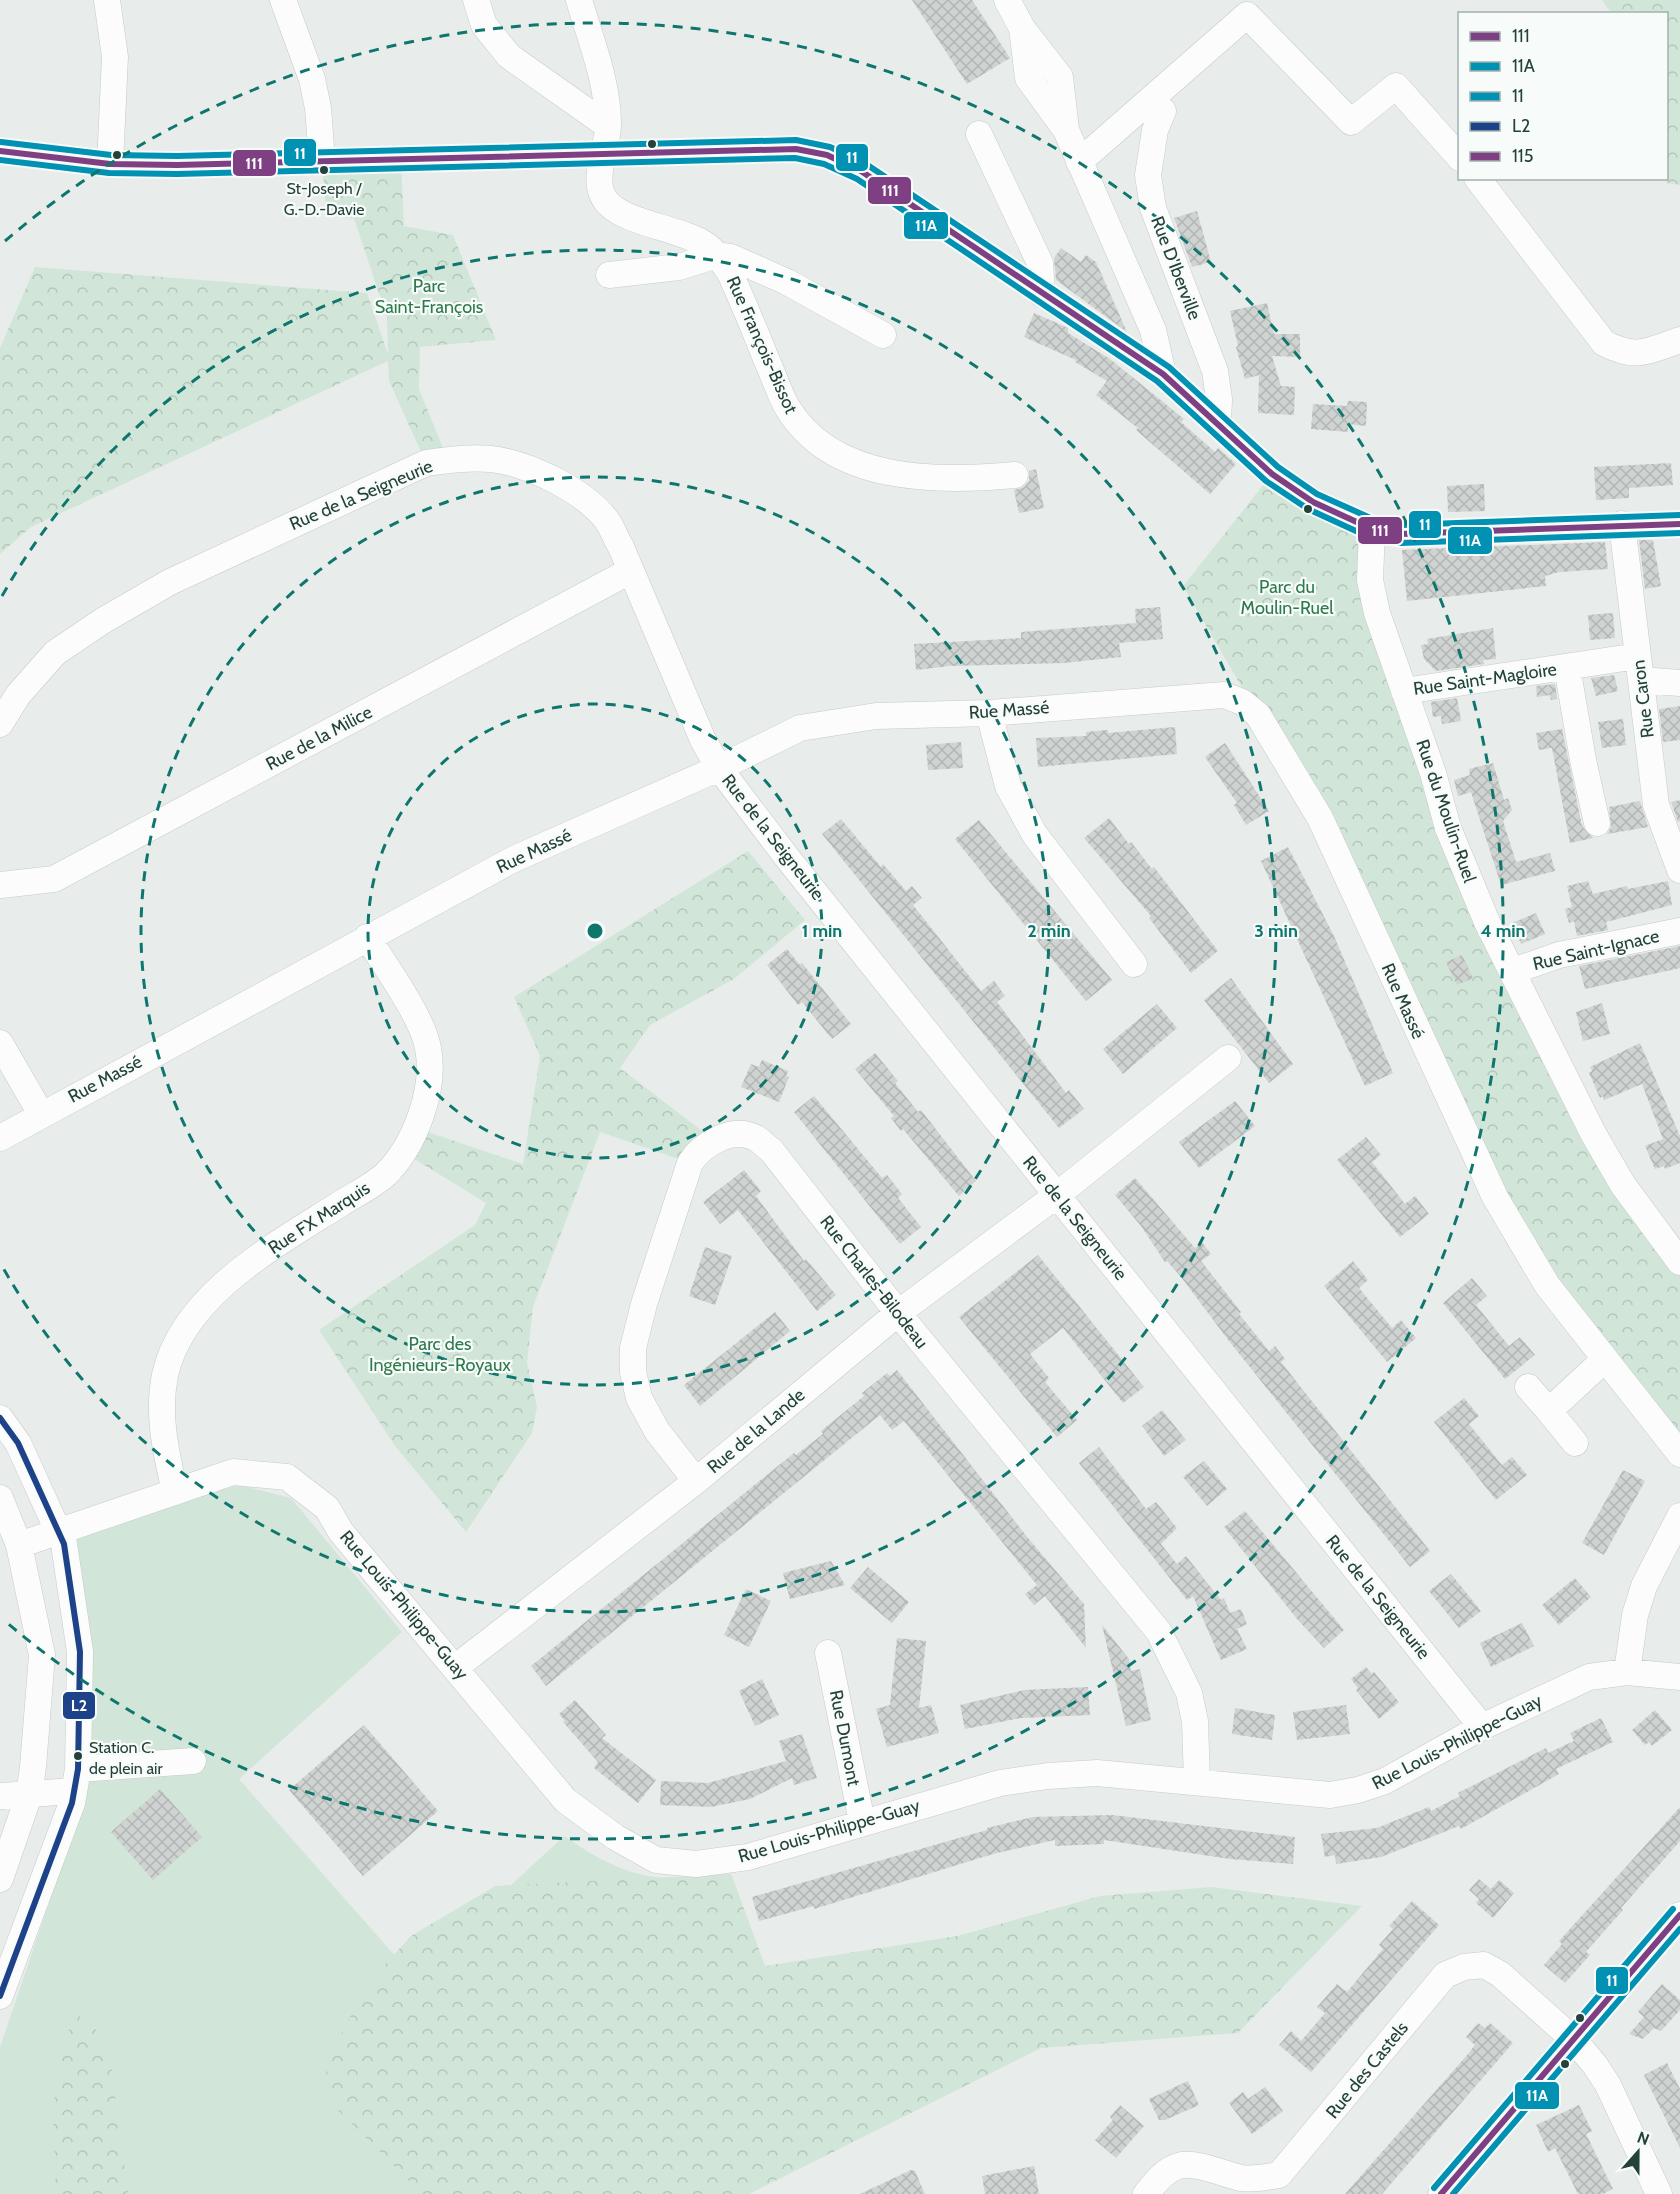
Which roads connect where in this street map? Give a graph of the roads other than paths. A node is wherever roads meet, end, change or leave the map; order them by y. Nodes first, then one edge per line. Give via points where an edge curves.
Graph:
1 (107, 0) edge
2 (283, 0) edge
3 (476, 0) edge
4 (579, 0) edge
5 (1007, 0) edge
6 (1163, 111) dead end
7 (608, 126) junction
8 (979, 134) dead end
9 (0, 151) edge
10 (605, 155) junction
11 (1458, 156) edge
12 (322, 160) junction
13 (1079, 162) junction
14 (110, 164) junction
15 (1479, 180) edge
16 (717, 255) junction
17 (609, 275) dead end
18 (1042, 294) junction
19 (883, 335) dead end
20 (1680, 340) edge
21 (1163, 374) junction
22 (1218, 424) junction
23 (1015, 475) dead end
24 (1622, 524) junction
25 (1680, 524) edge
26 (1372, 529) junction
27 (630, 571) junction
28 (1567, 667) junction
29 (1640, 668) junction
30 (1680, 682) edge
31 (1404, 691) junction
32 (989, 713) junction
33 (0, 724) edge
34 (719, 768) junction
35 (1597, 824) dead end
36 (1680, 870) edge
37 (0, 885) edge
38 (1680, 932) edge
39 (367, 937) junction
40 (1134, 964) dead end
41 (1513, 970) junction
42 (0, 1043) edge
43 (1228, 1058) dead end
44 (41, 1114) junction
45 (0, 1138) edge
46 (1057, 1195) junction
47 (1680, 1262) edge
48 (898, 1313) junction
49 (1605, 1359) junction
50 (1528, 1387) dead end
51 (1549, 1410) junction
52 (0, 1418) edge
53 (1575, 1443) dead end
54 (1680, 1454) edge
55 (696, 1481) junction
56 (175, 1491) junction
57 (0, 1498) edge
58 (1680, 1516) edge
59 (58, 1531) junction
60 (19, 1545) junction
61 (828, 1653) dead end
62 (456, 1667) junction
63 (1628, 1672) junction
64 (1680, 1677) edge
65 (1482, 1727) junction
66 (193, 1761) dead end
67 (76, 1780) junction
68 (1197, 1782) junction
69 (29, 1795) junction
70 (0, 1796) edge
71 (862, 1822) junction
72 (0, 1879) edge
73 (1680, 1916) edge
74 (0, 1996) edge
75 (1574, 2040) junction
76 (1146, 2194) edge
77 (1441, 2194) edge
78 (1659, 2194) edge

1 - 14 street via 115,57
2 - 12 street via 312,79
3 - 7 street via 484,25 509,56
4 - 7 street, Rue François-Bissot via 605,87
5 - 13 street via 1022,28 1028,78 1066,130
6 - 22 street, Rue D'Iberville via 1155,130 1148,175 1153,208 1215,371
7 - 10 street, Rue François-Bissot
8 - 18 street via 1040,263
9 - 14 street
10 - 12 street via 392,162
10 - 16 street, Rue François-Bissot via 599,189 606,202 618,211 691,237
10 - 18 street via 796,149 827,156 861,171 999,261
11 - 13 street via 1396,86 1351,122 1247,15
12 - 14 street via 246,165
13 - 21 street via 1153,330
15 - 20 street via 1604,343 1622,353 1638,354
16 - 17 street, Rue François-Bissot via 679,267
16 - 19 street, Rue François-Bissot via 745,262 787,282
16 - 23 street, Rue François-Bissot via 730,273 785,405 820,445 849,460 897,473 946,478
18 - 21 street
21 - 22 street
22 - 26 street via 1272,474 1313,502
24 - 25 street
24 - 26 street via 1401,534
24 - 29 street, Rue Caron
26 - 31 street, Rue du Moulin-Ruel via 1370,580
27 - 33 street, Rue de la Seigneurie via 607,521 581,496 553,480 492,459 426,463 170,582 104,620 55,653 18,695
27 - 34 street, Rue de la Seigneurie via 703,740
27 - 37 street, Rue de la Milice via 54,879
28 - 29 street, Rue Saint-Magloire
28 - 31 street, Rue Saint-Magloire
28 - 35 street, Rue Saint-Magloire
29 - 30 street, Rue Saint-Magloire
29 - 36 street, Rue Caron via 1656,805
31 - 41 street, Rue du Moulin-Ruel via 1449,828 1487,922
32 - 34 street, Rue Massé via 876,716 800,728
32 - 40 street via 1008,786 1024,817
32 - 49 street, Rue Massé via 1224,695 1242,702 1258,715 1320,818 1495,1197 1547,1286
34 - 39 street, Rue Massé via 514,859
34 - 46 street, Rue de la Seigneurie
38 - 41 street, Rue Saint-Ignace via 1559,955
39 - 44 street, Rue Massé
39 - 56 street, Rue FX Marquis via 409,1005 428,1047 427,1093 416,1128 385,1174 239,1269 190,1322 174,1348 161,1403 162,1435
41 - 47 street, Rue du Moulin-Ruel via 1600,1145 1623,1185
42 - 44 street
43 - 46 street, Rue de la Lande
44 - 45 street, Rue Massé
46 - 48 street, Rue de la Lande
46 - 65 street, Rue de la Seigneurie
48 - 55 street, Rue de la Lande
48 - 55 street, Rue Charles-Bilodeau via 771,1150 756,1138 739,1134 725,1137 696,1154 644,1304 633,1347 633,1372 639,1398 657,1431
48 - 68 street, Rue Charles-Bilodeau via 1159,1632 1189,1694 1195,1720
49 - 51 street
49 - 54 street, Rue Massé
50 - 51 street
51 - 53 street
52 - 59 street via 18,1443
55 - 62 street, Rue de la Lande
56 - 59 street, Rue Louis-Philippe-Guay
56 - 62 street, Rue Louis-Philippe-Guay via 233,1472 287,1477 327,1508 341,1532
57 - 60 street
58 - 63 street via 1644,1586 1635,1614
59 - 60 street, Rue Louis-Philippe-Guay
59 - 67 street via 64,1544 81,1652
60 - 69 street via 42,1654
61 - 71 street, Rue Dumont
62 - 71 street, Rue Louis-Philippe-Guay via 565,1800 615,1837 656,1860 696,1864 748,1857
63 - 64 street, Rue Louis-Philippe-Guay
63 - 65 street, Rue Louis-Philippe-Guay via 1589,1677
65 - 68 street, Rue Louis-Philippe-Guay via 1385,1781 1358,1790 1330,1795
66 - 67 street
67 - 69 street
67 - 74 street
68 - 71 street, Rue Louis-Philippe-Guay via 1096,1773 1048,1776 1000,1783
69 - 70 street
69 - 72 street
73 - 75 street
75 - 76 street, Rue des Castels via 1500,1974 1484,1965 1464,1967 1445,1975 1278,2175 1242,2178 1182,2165 1167,2172
75 - 77 street
75 - 78 street via 1608,2085

